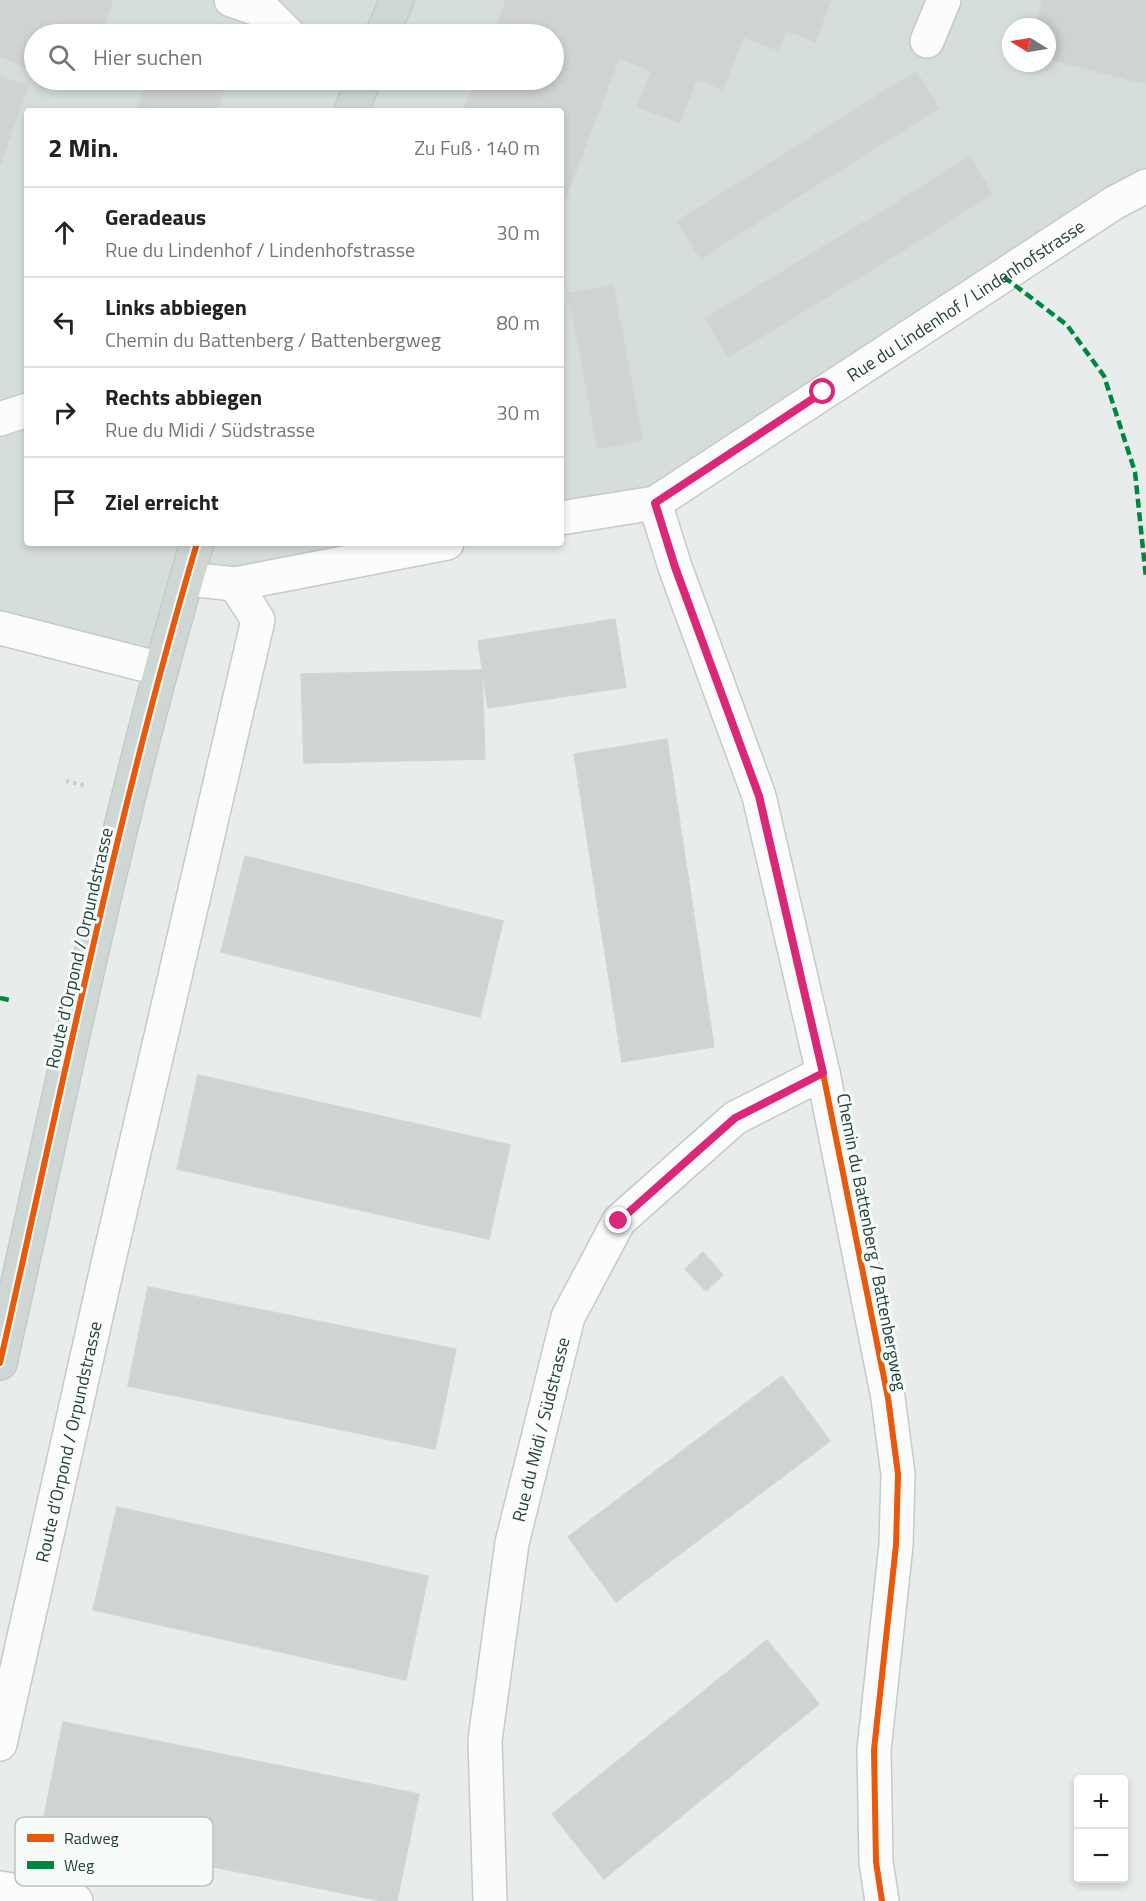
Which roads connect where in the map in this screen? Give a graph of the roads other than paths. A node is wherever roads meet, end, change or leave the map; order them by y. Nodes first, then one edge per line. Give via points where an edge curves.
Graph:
1 (231, 0) edge
2 (397, 0) edge
3 (944, 0) edge
4 (278, 24) edge
5 (386, 24) edge
6 (927, 41) dead end
7 (360, 90) edge
8 (352, 108) edge
9 (1146, 186) edge
10 (24, 411) edge
11 (0, 419) edge
12 (655, 503) junction
13 (564, 518) edge
14 (196, 546) edge
15 (431, 546) edge
16 (186, 579) junction
17 (235, 584) junction
18 (0, 628) edge
19 (161, 669) junction
20 (823, 1073) junction
21 (0, 1363) edge
22 (0, 1744) edge
23 (0, 1888) edge
24 (76, 1901) edge
25 (490, 1901) edge
26 (882, 1901) edge

1 - 4 street via 266,12
2 - 5 main road
3 - 6 street
7 - 8 main road
9 - 12 street, Rue du Lindenhof / Lindenhofstrasse via 1114,203
10 - 11 street
12 - 13 street, Rue du Lindenhof / Lindenhofstrasse
12 - 20 street, Chemin du Battenberg / Battenbergweg via 759,796
14 - 16 main road, Route d'Orpond / Orpundstrasse
15 - 17 street
16 - 17 street
16 - 19 main road, Route d'Orpond / Orpundstrasse
17 - 22 street, Route d'Orpond / Orpundstrasse via 258,620
18 - 19 street
19 - 21 main road, Route d'Orpond / Orpundstrasse
20 - 25 street, Rue du Midi / Südstrasse via 735,1118 619,1221 568,1317 512,1543 485,1740
20 - 26 street, Chemin du Battenberg / Battenbergweg via 888,1398 898,1474 896,1545 874,1750 876,1862
23 - 24 street

